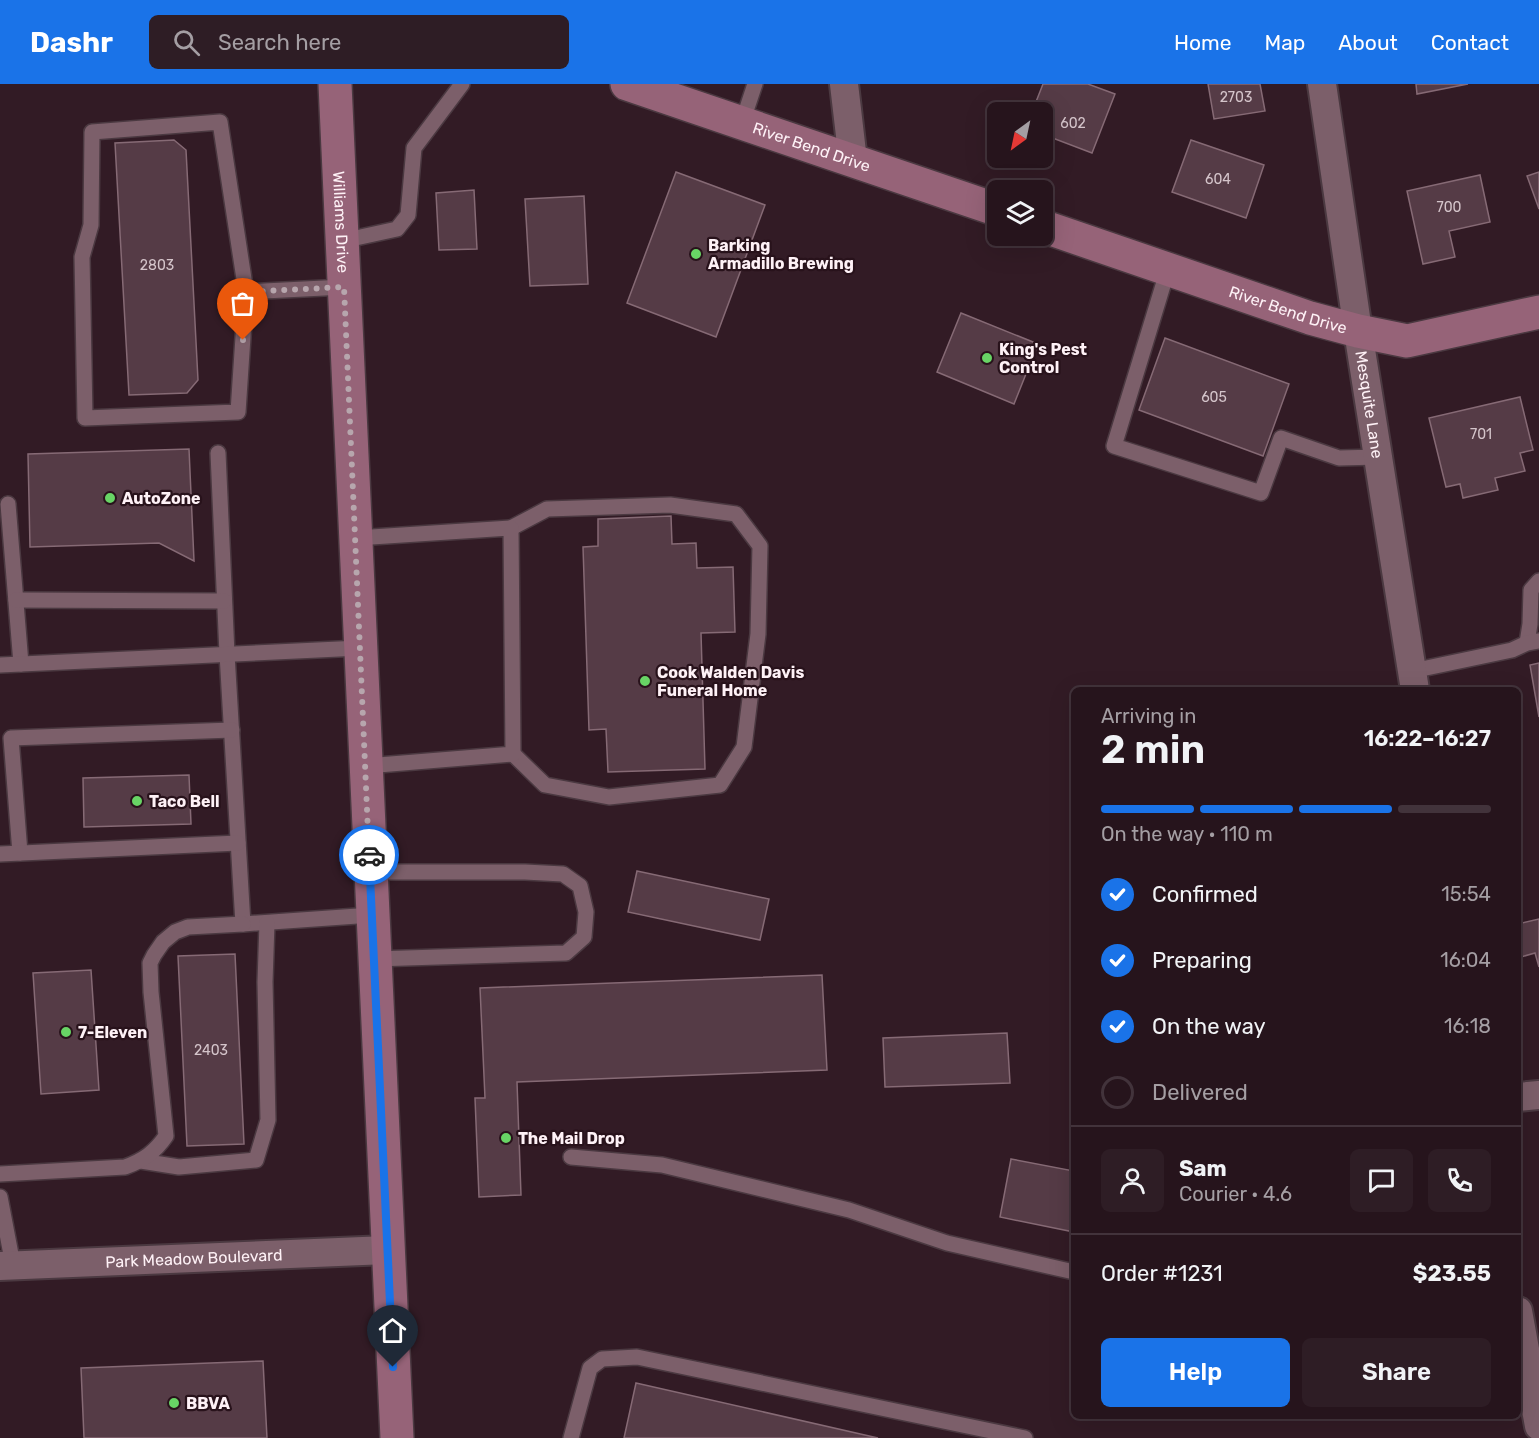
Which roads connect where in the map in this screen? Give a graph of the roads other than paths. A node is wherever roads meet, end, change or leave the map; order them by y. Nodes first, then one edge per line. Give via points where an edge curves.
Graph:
1 (335, 84) edge
2 (462, 84) edge
3 (627, 84) edge
4 (755, 84) edge
5 (844, 84) edge
6 (1322, 84) edge
7 (742, 123) junction
8 (853, 160) junction
9 (987, 206) edge
10 (1053, 230) edge
11 (342, 241) junction
12 (1168, 269) junction
13 (344, 287) junction
14 (246, 292) junction
15 (1539, 312) edge
16 (1358, 331) junction
17 (218, 453) dead end
18 (1378, 457) junction
19 (8, 504) dead end
20 (511, 528) junction
21 (356, 538) junction
22 (1539, 582) edge
23 (16, 600) junction
24 (224, 601) junction
25 (1533, 642) edge
26 (360, 648) junction
27 (227, 654) junction
28 (21, 664) junction
29 (0, 665) edge
30 (1414, 680) edge
31 (232, 730) junction
32 (6, 737) edge
33 (513, 754) junction
34 (366, 766) junction
35 (238, 843) junction
36 (20, 853) junction
37 (0, 854) edge
38 (370, 872) junction
39 (372, 915) junction
40 (267, 923) junction
41 (243, 924) junction
42 (374, 959) junction
43 (1539, 1095) edge
44 (1521, 1097) edge
45 (571, 1157) dead end
46 (141, 1161) junction
47 (0, 1174) edge
48 (0, 1197) edge
49 (387, 1250) junction
50 (6, 1265) edge
51 (1071, 1271) edge
52 (1521, 1347) edge
53 (1539, 1426) edge
54 (397, 1438) edge
55 (571, 1438) edge
56 (1025, 1438) edge

1 - 11 main road, Williams Drive
2 - 11 lane via 414,148 408,215 397,229
3 - 7 main road, River Bend Drive
4 - 7 lane
5 - 8 street
6 - 16 street, Mesquite Lane
7 - 8 main road, River Bend Drive
8 - 9 main road, River Bend Drive
10 - 12 main road, River Bend Drive
11 - 13 main road, Williams Drive
12 - 16 main road, River Bend Drive
12 - 18 lane via 1113,446 1261,493 1281,438 1339,458
13 - 14 lane
13 - 21 main road, Williams Drive
14 - 14 lane via 238,412 85,418 82,257 91,225 92,132 220,122
15 - 16 main road, River Bend Drive via 1407,341
16 - 18 street, Mesquite Lane
17 - 24 lane
18 - 30 street, Mesquite Lane
19 - 23 lane
20 - 21 lane
20 - 33 lane
20 - 33 lane via 547,508 670,505 736,514 760,546 758,634 744,747 720,784 609,797 545,785
21 - 26 main road, Williams Drive
22 - 25 lane via 1531,590
23 - 24 lane
23 - 28 lane
24 - 27 lane
25 - 30 lane
26 - 27 lane
26 - 34 main road, Williams Drive
27 - 28 lane
27 - 31 lane
28 - 29 lane
31 - 32 lane
31 - 35 lane
32 - 36 lane
33 - 34 lane
34 - 38 main road, Williams Drive
35 - 36 lane
35 - 41 lane
36 - 37 lane
38 - 39 main road, Williams Drive
38 - 42 lane via 563,874 580,886 586,912 584,937 566,953
39 - 40 lane
39 - 42 main road, Williams Drive
40 - 41 lane
40 - 46 lane via 268,1120 256,1160 179,1167
41 - 46 lane via 188,927 175,932 163,942 150,963 165,1136
42 - 49 main road, Williams Drive
43 - 44 street
45 - 51 lane via 662,1165 849,1210 946,1243
46 - 47 lane via 125,1167
48 - 50 lane
49 - 50 street, Park Meadow Boulevard
49 - 54 main road, Williams Drive
52 - 53 street
55 - 56 lane via 590,1368 602,1359 637,1356

